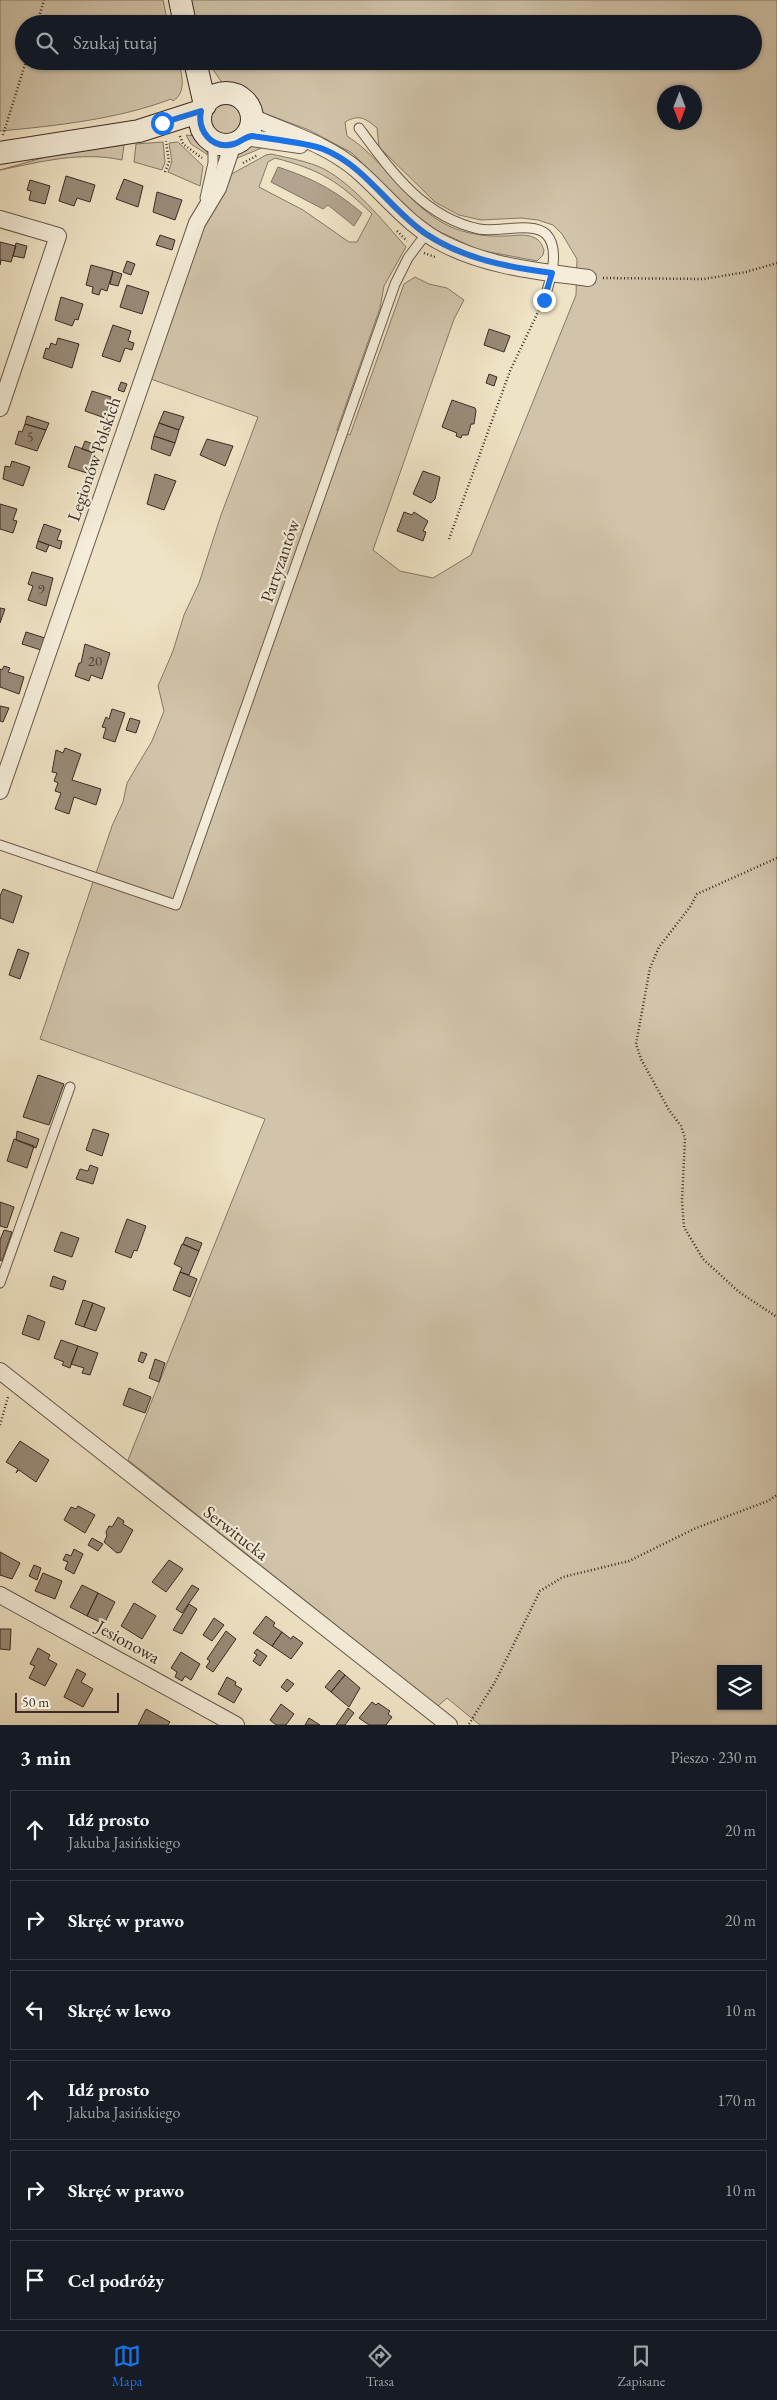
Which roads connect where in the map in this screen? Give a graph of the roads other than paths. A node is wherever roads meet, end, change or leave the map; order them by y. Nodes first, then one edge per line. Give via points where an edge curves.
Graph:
1 (180, 0) edge
2 (183, 15) edge
3 (198, 70) edge
4 (203, 70) edge
5 (358, 128) dead end
6 (222, 131) junction
7 (3, 152) edge
8 (0, 219) edge
9 (426, 234) junction
10 (552, 273) junction
11 (588, 278) road end
12 (544, 300) road end
13 (1, 401) edge
14 (0, 791) edge
15 (0, 845) edge
16 (70, 1087) dead end
17 (0, 1284) edge
18 (0, 1371) edge
19 (0, 1595) edge
20 (233, 1724) edge
21 (449, 1725) edge

1 - 2 street
3 - 6 street
4 - 6 street
5 - 10 lane via 379,158 402,182 446,218 480,229 527,228 539,229 546,234 552,246
6 - 7 street via 139,131
6 - 9 street via 322,149 357,170 400,214
6 - 14 street, Legionów Polskich via 218,188 197,223
8 - 13 street via 58,236
9 - 10 street via 477,259
9 - 15 lane, Partyzantów via 408,258 395,284 176,905
10 - 11 street
10 - 12 lane
16 - 17 lane
18 - 21 street, Serwitucka
19 - 20 street, Jesionowa

